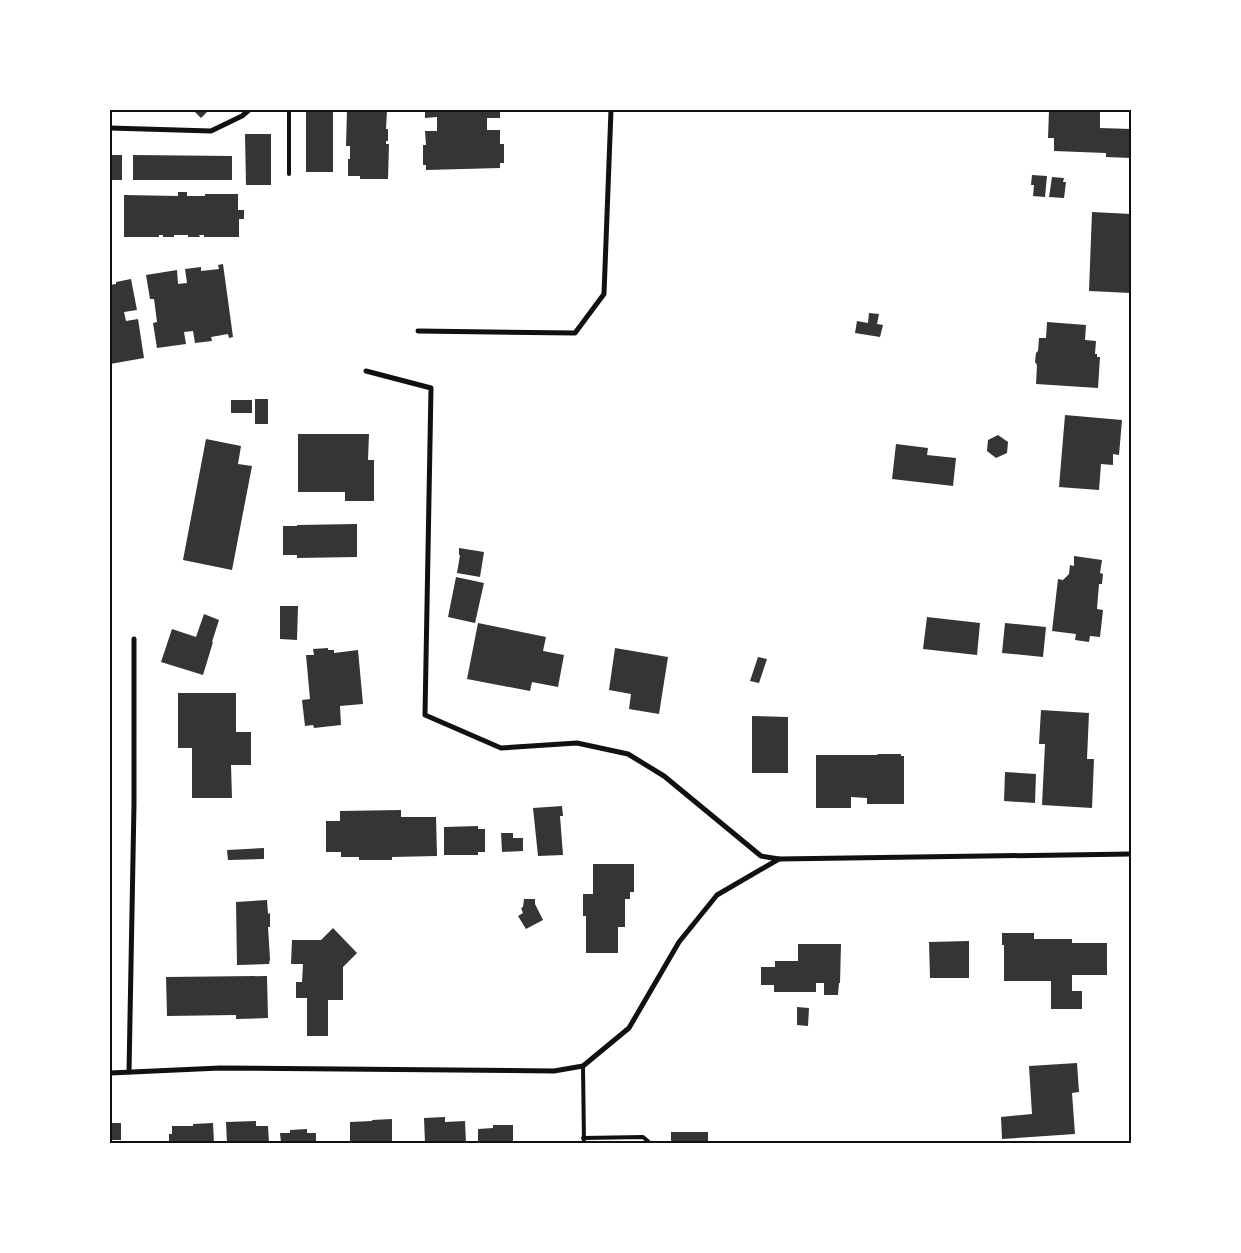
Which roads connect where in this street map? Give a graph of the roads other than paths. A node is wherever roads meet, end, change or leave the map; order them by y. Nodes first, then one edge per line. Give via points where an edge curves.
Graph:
1 (249, 110) edge
2 (290, 110) edge
3 (611, 110) edge
4 (110, 128) edge
5 (289, 174) dead end
6 (418, 331) dead end
7 (366, 370) dead end
8 (134, 639) dead end
9 (1131, 854) edge
10 (779, 859) junction
11 (583, 1066) junction
12 (129, 1072) junction
13 (110, 1073) edge
14 (584, 1138) junction
15 (584, 1143) edge
16 (650, 1143) edge

1 - 4 street via 211,131
2 - 5 lane
3 - 6 street via 604,294 575,333
7 - 10 street via 431,388 425,715 501,748 576,743 628,754 664,776 761,856
8 - 12 street
9 - 10 street
10 - 11 street via 717,895 679,942 629,1028
11 - 12 street via 554,1070 220,1068
11 - 14 lane
12 - 13 street
14 - 15 lane
14 - 16 lane via 643,1137

